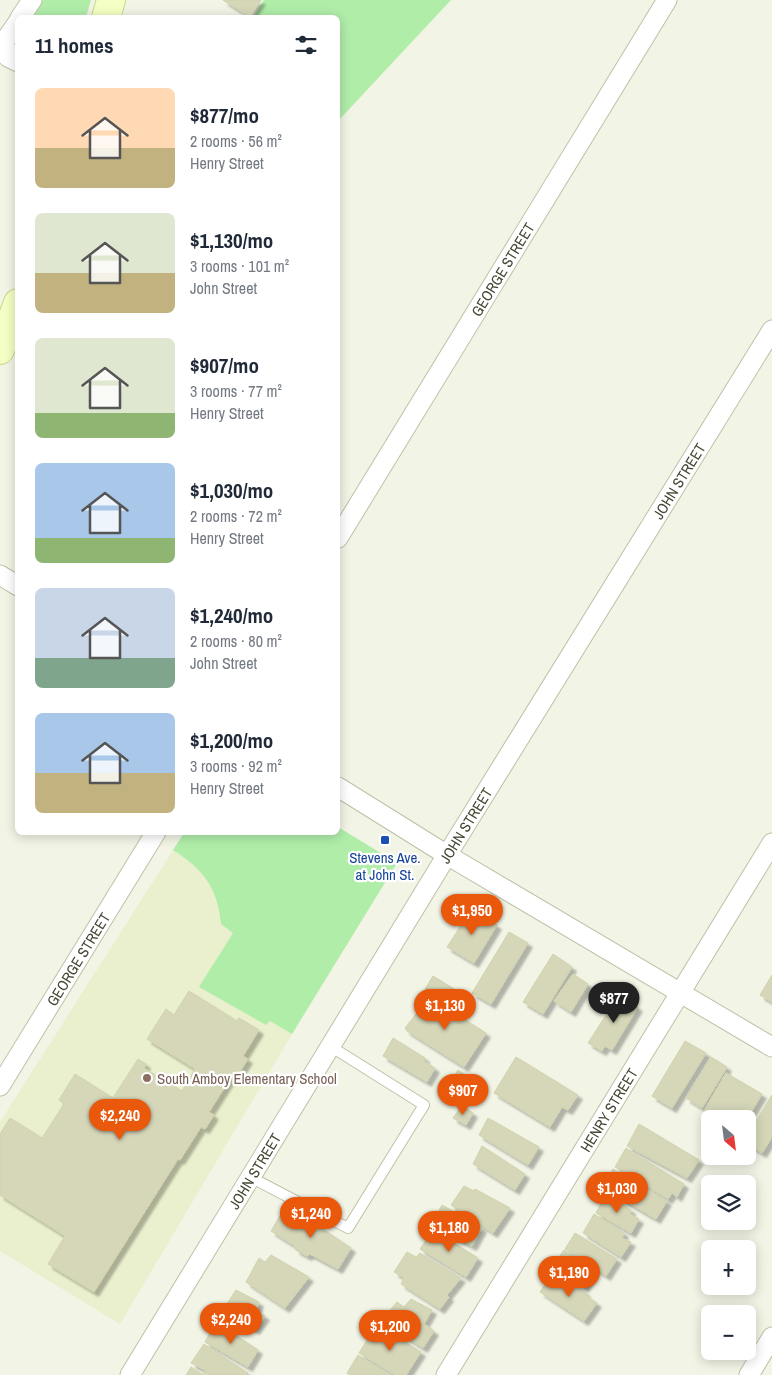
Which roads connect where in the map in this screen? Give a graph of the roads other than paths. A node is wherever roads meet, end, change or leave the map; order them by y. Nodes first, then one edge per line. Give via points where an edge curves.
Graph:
1 (32, 0) edge
2 (112, 0) edge
3 (667, 0) edge
4 (22, 15) edge
5 (107, 15) edge
6 (15, 26) edge
7 (15, 60) edge
8 (15, 311) edge
9 (772, 330) edge
10 (0, 350) edge
11 (340, 535) edge
12 (0, 575) edge
13 (15, 584) edge
14 (340, 788) edge
15 (154, 835) edge
16 (772, 844) edge
17 (447, 855) junction
18 (682, 991) junction
19 (330, 1046) junction
20 (772, 1046) edge
21 (0, 1086) edge
22 (250, 1177) junction
23 (772, 1337) edge
24 (130, 1375) edge
25 (446, 1375) edge
26 (749, 1375) edge

1 - 4 street
2 - 5 street
3 - 11 street, GEORGE STREET
6 - 7 street via 4,42 8,57
8 - 10 street
9 - 17 street, JOHN STREET
12 - 13 street
14 - 17 street
15 - 21 street, GEORGE STREET
16 - 18 street, HENRY STREET
17 - 18 street
17 - 19 street, JOHN STREET
18 - 20 street
18 - 25 street, HENRY STREET
19 - 22 street, JOHN STREET
19 - 22 lane via 424,1105 348,1228
22 - 24 street, JOHN STREET
23 - 26 street

